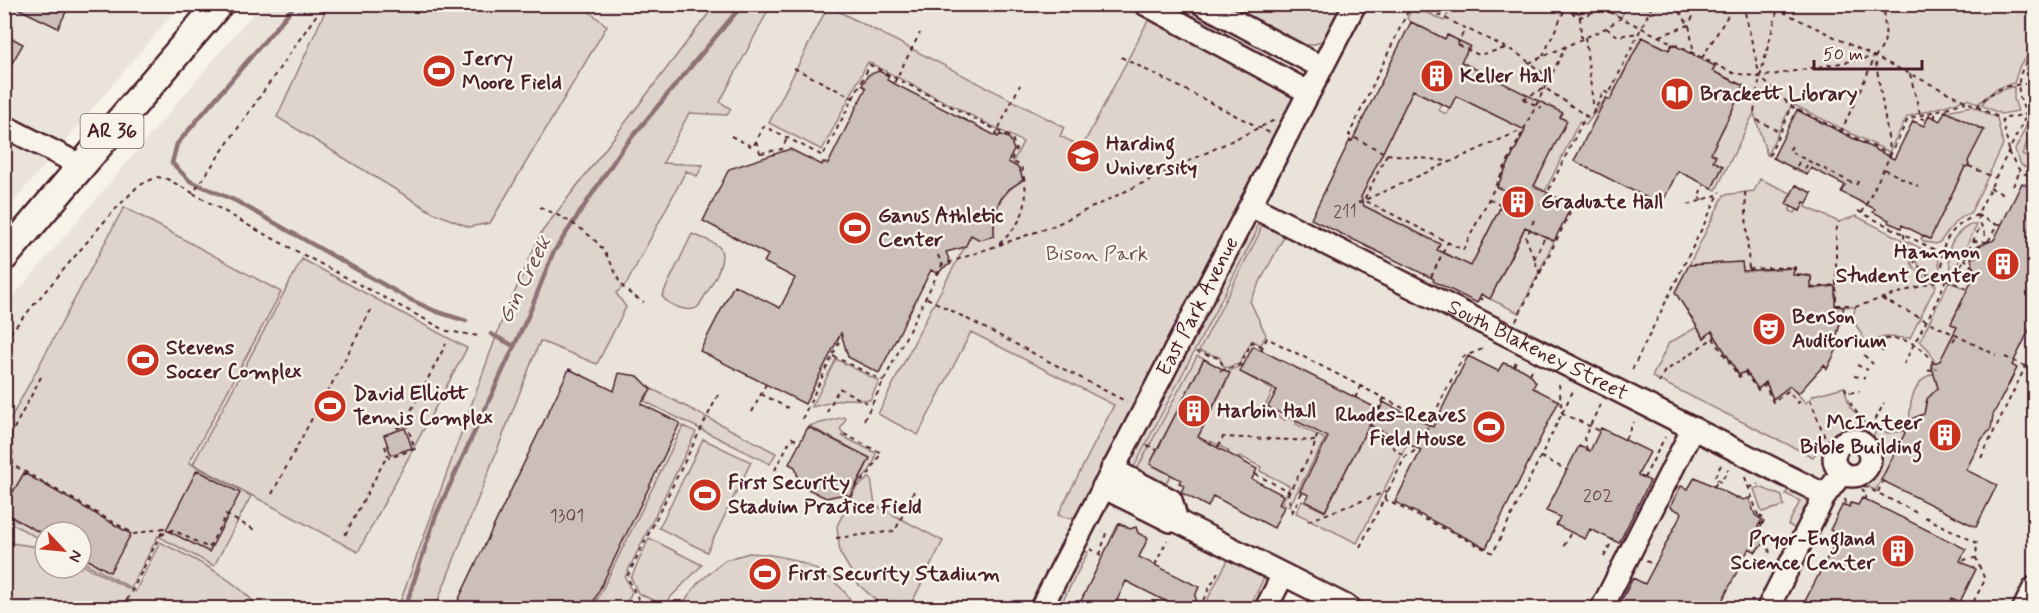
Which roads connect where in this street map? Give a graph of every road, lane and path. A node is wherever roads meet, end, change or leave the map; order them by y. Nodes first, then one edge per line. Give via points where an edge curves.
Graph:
1 (219, 4) edge
2 (324, 4) edge
3 (1145, 4) edge
4 (1202, 4) edge
5 (1355, 4) edge
6 (1555, 4) edge
7 (1593, 4) edge
8 (1653, 4) edge
9 (1674, 4) edge
10 (1699, 4) edge
11 (1735, 4) edge
12 (1743, 4) edge
13 (1767, 4) edge
14 (1779, 4) edge
15 (1886, 4) edge
16 (1565, 9) junction
17 (1603, 9) junction
18 (1778, 10) junction
19 (1580, 17) junction
20 (1621, 18) junction
21 (1689, 25) junction
22 (1465, 28) junction
23 (1606, 28) junction
24 (1642, 28) junction
25 (920, 33) dead end
26 (1639, 34) junction
27 (1658, 36) junction
28 (1583, 38) junction
29 (1566, 46) junction
30 (1506, 48) junction
31 (1694, 54) junction
32 (2034, 56) edge
33 (1121, 57) dead end
34 (1542, 57) junction
35 (1875, 57) junction
36 (1702, 58) junction
37 (1529, 63) junction
38 (1322, 67) junction
39 (794, 68) dead end
40 (1910, 74) junction
41 (1760, 77) junction
42 (897, 79) junction
43 (1550, 79) junction
44 (894, 83) dead end
45 (2019, 84) junction
46 (2028, 84) dead end
47 (1020, 85) dead end
48 (1545, 88) junction
49 (1308, 92) junction
50 (853, 98) junction
51 (859, 101) dead end
52 (1967, 102) junction
53 (2033, 102) dead end
54 (1536, 105) junction
55 (1792, 107) junction
56 (1977, 107) junction
57 (1542, 108) dead end
58 (1935, 111) junction
59 (1594, 112) junction
60 (1754, 112) dead end
61 (2027, 114) junction
62 (1586, 115) junction
63 (1921, 115) junction
64 (1935, 118) dead end
65 (2002, 118) junction
66 (1276, 119) dead end
67 (1757, 120) dead end
68 (1926, 120) dead end
69 (4, 126) edge
70 (1259, 127) junction
71 (1524, 129) junction
72 (998, 131) junction
73 (1780, 132) junction
74 (1841, 132) junction
75 (1270, 133) dead end
76 (731, 136) dead end
77 (995, 136) dead end
78 (787, 137) junction
79 (756, 141) junction
80 (1792, 146) dead end
81 (2008, 151) junction
82 (761, 153) junction
83 (1387, 154) junction
84 (1891, 155) junction
85 (1769, 156) dead end
86 (762, 158) dead end
87 (1803, 158) junction
88 (1450, 161) junction
89 (1809, 161) junction
90 (1802, 164) dead end
91 (1827, 164) dead end
92 (82, 166) junction
93 (1970, 166) dead end
94 (1791, 168) dead end
95 (1805, 169) dead end
96 (1824, 169) junction
97 (1884, 169) junction
98 (2020, 171) junction
99 (1844, 178) junction
100 (1995, 178) junction
101 (2034, 179) edge
102 (1859, 180) dead end
103 (1842, 183) dead end
104 (1704, 184) dead end
105 (1918, 186) dead end
106 (2013, 186) dead end
107 (1990, 188) junction
108 (1745, 192) dead end
109 (193, 193) junction
110 (2005, 195) dead end
111 (1489, 199) junction
112 (1364, 200) junction
113 (1703, 200) junction
114 (1358, 203) dead end
115 (1502, 205) dead end
116 (1574, 205) dead end
117 (1688, 205) dead end
118 (1251, 206) junction
119 (1541, 206) dead end
120 (540, 207) dead end
121 (1858, 211) dead end
122 (1862, 213) junction
123 (1977, 215) junction
124 (2002, 219) dead end
125 (1534, 220) dead end
126 (1839, 222) dead end
127 (1981, 225) junction
128 (1997, 225) junction
129 (1904, 234) junction
130 (1545, 237) dead end
131 (1973, 241) junction
132 (1448, 242) junction
133 (1988, 242) junction
134 (998, 245) junction
135 (1942, 253) junction
136 (938, 255) dead end
137 (4, 257) edge
138 (1964, 258) junction
139 (1534, 259) junction
140 (942, 265) junction
141 (1974, 269) junction
142 (1540, 274) junction
143 (1956, 275) junction
144 (1946, 279) junction
145 (1429, 281) dead end
146 (1936, 282) junction
147 (1836, 285) junction
148 (926, 297) junction
149 (1882, 299) junction
150 (644, 302) dead end
151 (373, 306) dead end
152 (1850, 307) dead end
153 (1855, 307) dead end
154 (1925, 321) junction
155 (1515, 323) dead end
156 (479, 336) dead end
157 (1956, 336) junction
158 (841, 338) dead end
159 (4, 340) edge
160 (1876, 341) junction
161 (1953, 341) dead end
162 (446, 344) dead end
163 (1914, 344) junction
164 (1868, 345) dead end
165 (1485, 348) dead end
166 (2034, 349) edge
167 (1196, 352) dead end
168 (1883, 352) dead end
169 (1864, 355) dead end
170 (1996, 355) dead end
171 (833, 356) junction
172 (2005, 357) dead end
173 (1517, 359) dead end
174 (1873, 364) dead end
175 (1904, 364) dead end
176 (1857, 365) dead end
177 (1514, 366) dead end
178 (2026, 366) junction
179 (1533, 368) dead end
180 (1225, 370) junction
181 (1632, 370) dead end
182 (1868, 370) dead end
183 (2034, 370) edge
184 (1220, 371) dead end
185 (1928, 371) dead end
186 (1530, 374) dead end
187 (1854, 376) dead end
188 (40, 377) dead end
189 (1865, 378) dead end
190 (884, 381) junction
191 (1659, 383) dead end
192 (766, 384) dead end
193 (1559, 384) dead end
194 (1361, 386) junction
195 (1845, 387) dead end
196 (1573, 391) dead end
197 (1860, 391) dead end
198 (327, 393) dead end
199 (761, 394) junction
200 (718, 395) dead end
201 (1355, 398) dead end
202 (1384, 398) junction
203 (1802, 399) dead end
204 (1810, 399) dead end
205 (1127, 402) dead end
206 (1850, 402) dead end
207 (1884, 403) dead end
208 (871, 405) junction
209 (1600, 405) dead end
210 (788, 408) dead end
211 (317, 409) dead end
212 (752, 412) dead end
213 (827, 412) dead end
214 (1562, 413) junction
215 (1906, 417) dead end
216 (802, 419) dead end
217 (864, 420) dead end
218 (1430, 422) junction
219 (1634, 422) dead end
220 (1873, 425) junction
221 (404, 426) junction
222 (1590, 426) junction
223 (1693, 428) junction
224 (394, 429) dead end
225 (1600, 431) dead end
226 (1318, 432) dead end
227 (844, 434) dead end
228 (1665, 437) dead end
229 (1625, 439) dead end
230 (1316, 441) junction
231 (800, 442) dead end
232 (1827, 443) dead end
233 (1863, 444) joint
234 (1147, 445) dead end
235 (386, 446) dead end
236 (1218, 447) dead end
237 (415, 449) junction
238 (1157, 450) dead end
239 (1587, 450) dead end
240 (420, 452) dead end
241 (388, 454) junction
242 (1405, 457) junction
243 (1540, 457) junction
244 (1981, 458) dead end
245 (1720, 465) dead end
246 (1728, 468) dead end
247 (775, 470) dead end
248 (1567, 470) dead end
249 (1255, 474) dead end
250 (1745, 477) dead end
251 (1107, 478) junction
252 (1644, 478) dead end
253 (1718, 480) junction
254 (1883, 481) dead end
255 (1758, 484) dead end
256 (916, 487) dead end
257 (1714, 487) dead end
258 (1749, 488) junction
259 (1388, 491) junction
260 (1290, 492) junction
261 (1302, 492) dead end
262 (1877, 493) junction
263 (272, 494) dead end
264 (1835, 496) junction
265 (850, 498) dead end
266 (1384, 499) junction
267 (1864, 499) dead end
268 (1850, 505) dead end
269 (1917, 513) dead end
270 (1924, 517) dead end
271 (1308, 521) dead end
272 (257, 531) dead end
273 (1102, 531) dead end
274 (1571, 532) dead end
275 (161, 535) junction
276 (345, 535) dead end
277 (836, 538) dead end
278 (1612, 539) dead end
279 (1167, 540) dead end
280 (1564, 546) dead end
281 (1360, 547) dead end
282 (1095, 552) dead end
283 (1770, 553) dead end
284 (1604, 557) dead end
285 (1976, 558) junction
286 (1963, 560) dead end
287 (1155, 565) dead end
288 (1220, 568) dead end
289 (1283, 575) junction
290 (123, 609) edge
291 (643, 609) edge
292 (1041, 609) edge
293 (1130, 609) edge
294 (1136, 609) edge
295 (1200, 609) edge
296 (1266, 609) edge
297 (1350, 609) edge
298 (1602, 609) edge
299 (1768, 609) edge
300 (1970, 609) edge

1 - 92 main road, AR 36
2 - 109 path
3 - 49 street
4 - 38 street
5 - 38 street, East Park Avenue
6 - 16 path
7 - 17 path
8 - 24 path
9 - 21 path
10 - 21 path
11 - 36 path
12 - 41 path
13 - 18 path
14 - 18 path
15 - 35 path via 1883,16 1887,35
16 - 19 path
16 - 34 path
17 - 19 path
17 - 20 path
18 - 35 path
18 - 41 path
19 - 28 path
20 - 23 path
20 - 24 path
21 - 27 path
21 - 31 path
22 - 30 path
22 - 30 path via 1457,45 1479,55
22 - 83 path via 1430,11 1409,9 1349,135
23 - 26 path via 1618,36
23 - 28 path
24 - 26 path
24 - 27 path
25 - 42 path
26 - 59 path via 1609,94 1604,91
27 - 31 path
28 - 29 path
28 - 59 path
29 - 34 path
29 - 43 path
30 - 37 path
31 - 36 path
32 - 45 path via 2022,69
33 - 70 path
34 - 37 path
35 - 40 path
35 - 41 path
35 - 74 path
35 - 84 path
36 - 41 path via 1733,73
37 - 43 path
38 - 49 street, East Park Avenue
39 - 50 path
40 - 52 path
40 - 63 path
41 - 55 path
41 - 60 path
42 - 44 path
42 - 50 path via 870,65
42 - 72 path
43 - 48 path
45 - 46 path
45 - 56 path via 1996,90
45 - 61 path via 2021,104
47 - 72 path
48 - 54 path
48 - 54 path via 1523,99
48 - 62 path
49 - 118 street, East Park Avenue
50 - 51 path
50 - 78 path via 823,156
52 - 56 path
52 - 58 path
53 - 61 path
54 - 57 path
54 - 71 path
55 - 73 path
55 - 74 path
56 - 65 path
58 - 63 path
58 - 64 path
59 - 62 path
61 - 65 path
61 - 81 path
62 - 119 path
63 - 68 path
63 - 84 path via 1908,119
65 - 81 path
66 - 70 path
67 - 73 path
69 - 92 street
70 - 75 path
70 - 134 path via 1053,226
71 - 88 path
71 - 111 path
72 - 77 path
72 - 134 path via 1012,138 1016,150 1011,161 1021,166 1027,199 1017,226
73 - 85 path
74 - 84 path
76 - 79 path via 753,147
78 - 79 path via 765,126
78 - 82 path via 782,148
79 - 82 path
80 - 87 path via 1789,151
81 - 98 path
81 - 100 path
82 - 86 path
83 - 88 path
83 - 112 path
84 - 97 path
87 - 89 path
87 - 90 path
87 - 94 path via 1795,170
88 - 112 path
89 - 95 path
89 - 96 path
91 - 96 path
92 - 137 main road, AR 36
93 - 100 path
96 - 99 path
97 - 105 path
97 - 122 path
98 - 101 path
98 - 106 path
99 - 102 path via 1856,185
99 - 103 path
100 - 107 path
104 - 113 path via 1698,197
107 - 110 path
107 - 123 path
108 - 147 path via 1749,270 1795,267 1795,274 1812,276 1812,288
109 - 156 path via 447,331
109 - 159 path via 157,177 138,186
111 - 115 path
111 - 132 path via 1463,250
112 - 114 path
112 - 132 path
113 - 117 path
113 - 181 path via 1719,193
116 - 142 path
118 - 223 street, South Blakeney Street
118 - 251 street, East Park Avenue
120 - 150 path via 590,235 607,256 622,287
121 - 122 path
122 - 129 path
123 - 127 path
123 - 128 path
123 - 135 path via 1953,230
124 - 128 path
125 - 139 path via 1526,238
126 - 147 path
127 - 131 path
127 - 133 path
128 - 133 path
129 - 135 path
129 - 146 path via 1907,252
130 - 139 path
131 - 133 path
131 - 138 path
132 - 145 path
134 - 140 path
135 - 144 path
136 - 140 path
138 - 141 path
138 - 143 path
139 - 142 path
140 - 148 path
141 - 143 path
141 - 144 path via 1965,288
142 - 155 path
143 - 144 path
144 - 146 path
144 - 154 path
146 - 149 path
147 - 152 path via 1836,305
148 - 190 path
148 - 205 path
149 - 153 path
149 - 154 path
151 - 198 path
154 - 157 path
154 - 163 path
157 - 161 path
157 - 170 path
158 - 171 path
160 - 163 path via 1894,338
160 - 164 path
160 - 168 path
162 - 221 path
163 - 175 path
163 - 185 path via 1927,354 1936,369
165 - 218 path via 1463,357
166 - 178 path
167 - 180 path via 1219,358
169 - 174 path
171 - 190 path
171 - 216 path
172 - 178 path
173 - 177 path
176 - 182 path
178 - 183 path
178 - 244 path
179 - 186 path
180 - 184 path
180 - 194 path via 1240,365 1252,342 1262,348 1267,338
187 - 189 path
188 - 275 path via 11,434 13,465 134,534 164,528
190 - 208 path
191 - 203 path via 1664,372 1714,337 1739,377 1745,373 1758,390 1765,385 1773,402 1788,391 1798,403
192 - 199 path
193 - 214 path
194 - 201 path
194 - 202 path
195 - 197 path via 1847,393
196 - 214 path
199 - 210 path
199 - 212 path
200 - 291 path via 627,577
202 - 218 path
202 - 242 path via 1369,428
204 - 232 path
206 - 220 path via 1857,414
207 - 220 path
208 - 213 path via 839,388
208 - 217 path
209 - 222 path
211 - 263 path
214 - 222 path
214 - 243 path
215 - 220 path via 1909,424 1890,428
218 - 242 path via 1416,450
219 - 229 path
220 - 233 path
221 - 224 path
221 - 237 path via 407,425
222 - 225 path
222 - 239 path via 1584,438
223 - 264 street, South Blakeney Street
223 - 298 street
226 - 230 path
227 - 265 path via 880,453
228 - 252 path
230 - 236 path via 1223,437
230 - 260 path
231 - 247 path via 792,438
233 - 264 street via 1869,454 1868,466 1859,474 1842,473
234 - 238 path
235 - 241 path
237 - 240 path
237 - 241 path via 389,458
241 - 276 path
242 - 259 path
243 - 248 path
243 - 266 path via 1493,553
245 - 253 path via 1714,478
246 - 253 path via 1721,482
249 - 260 path
250 - 258 path
251 - 289 street via 1171,521 1176,517
251 - 292 street, East Park Avenue
253 - 257 path
254 - 262 path
255 - 258 path
256 - 277 path via 895,531
258 - 283 path via 1758,516 1765,519 1760,525
259 - 266 path
259 - 271 path
260 - 261 path via 1292,513
262 - 267 path via 1863,488 1867,495
262 - 269 path
264 - 268 path
264 - 299 street
266 - 281 path
270 - 285 path via 1977,543
272 - 275 path via 226,515 209,548 173,530
273 - 282 path via 1106,533 1102,555
274 - 280 path
275 - 290 path
278 - 284 path
279 - 287 path
285 - 286 path
285 - 300 path via 1984,580
288 - 295 path
289 - 296 street
289 - 297 street
293 - 294 path

